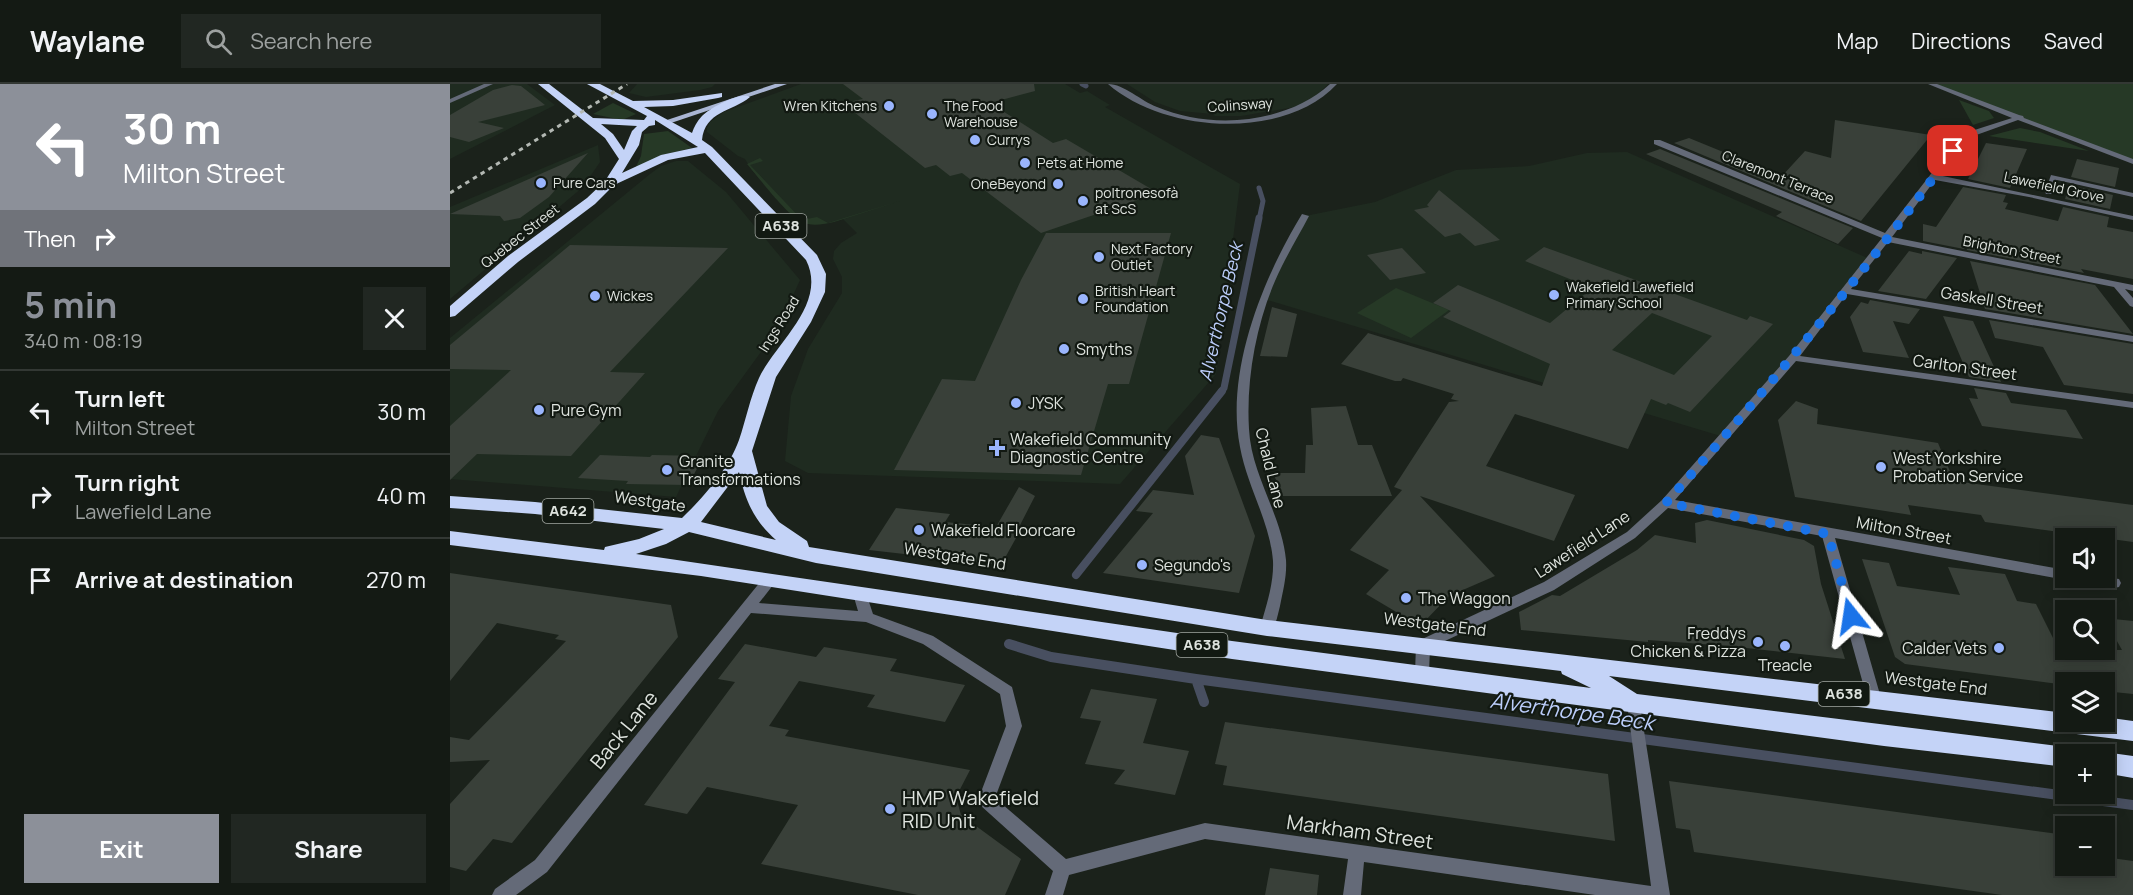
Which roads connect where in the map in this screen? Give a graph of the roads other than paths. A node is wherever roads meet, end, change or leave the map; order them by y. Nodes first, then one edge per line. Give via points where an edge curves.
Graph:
1 (490, 84) edge
2 (543, 84) edge
3 (592, 84) edge
4 (751, 84) edge
5 (783, 84) edge
6 (1111, 84) edge
7 (1334, 84) edge
8 (1931, 84) edge
9 (718, 95) junction
10 (745, 96) junction
11 (450, 100) edge
12 (631, 104) junction
13 (654, 116) junction
14 (2021, 117) junction
15 (592, 121) junction
16 (665, 122) junction
17 (644, 124) junction
18 (1657, 142) dead end
19 (702, 145) junction
20 (625, 159) junction
21 (2133, 162) edge
22 (1934, 177) junction
23 (610, 183) junction
24 (2049, 192) dead end
25 (2133, 195) edge
26 (1305, 216) dead end
27 (2133, 218) edge
28 (1887, 238) junction
29 (2116, 284) junction
30 (2133, 288) edge
31 (1846, 291) junction
32 (2133, 304) edge
33 (450, 314) edge
34 (2133, 339) edge
35 (1793, 358) junction
36 (2133, 405) edge
37 (743, 450) junction
38 (450, 502) edge
39 (1666, 503) junction
40 (686, 525) junction
41 (1828, 534) junction
42 (737, 536) joint
43 (450, 538) edge
44 (598, 555) junction
45 (816, 556) junction
46 (2055, 573) edge
47 (770, 580) junction
48 (860, 594) junction
49 (750, 608) junction
50 (867, 616) junction
51 (1266, 628) junction
52 (1423, 645) junction
53 (1555, 660) junction
54 (1422, 673) junction
55 (1874, 698) junction
56 (1635, 707) junction
57 (2133, 731) edge
58 (2055, 756) edge
59 (2115, 764) edge
60 (2133, 767) edge
61 (1357, 853) junction
62 (1063, 868) junction
63 (501, 895) edge
64 (1054, 895) edge
65 (1352, 895) edge
66 (1655, 895) edge
67 (1661, 895) edge

1 - 11 street
2 - 15 highway
3 - 12 highway, Ings Road / A638
4 - 9 main road
5 - 10 main road
6 - 7 street, Colinsway via 1158,111 1204,121 1282,114 1315,102
8 - 14 street
9 - 12 highway via 673,103
9 - 13 main road
10 - 16 main road
10 - 19 highway via 701,119 696,128
12 - 13 highway, Ings Road / A638
13 - 16 highway, Ings Road / A638
13 - 17 highway
14 - 21 street
14 - 22 street, Lawefield Lane via 1965,136
15 - 17 highway
15 - 20 highway via 609,136
16 - 17 highway
16 - 19 highway, Ings Road / A638
17 - 20 highway, Quebec Street
18 - 28 street, Claremont Terrace
19 - 23 highway, Quebec Street via 665,157
19 - 37 highway, Ings Road / A638 via 812,258 819,273 818,292 800,328 772,368
20 - 23 highway, Quebec Street
22 - 27 street, Lawefield Grove
22 - 28 street, Lawefield Lane
23 - 33 highway, Quebec Street
24 - 25 street via 2054,177
26 - 51 street, Chald Lane via 1267,290 1249,354 1243,429 1248,459 1278,553 1279,579
28 - 29 street, Brighton Street
28 - 31 street, Lawefield Lane
29 - 30 street, Brighton Street
29 - 32 street
31 - 34 street, Gaskell Street
31 - 35 street, Lawefield Lane
35 - 36 street, Carlton Street
35 - 39 street, Lawefield Lane
37 - 40 highway, Ings Road / A638
37 - 45 highway, A638 via 755,504 762,515 784,537
38 - 40 highway, Westgate / A642
39 - 41 street, Milton Street
39 - 52 street, Lawefield Lane via 1631,535 1549,586
40 - 42 highway, Westgate / A642
40 - 44 highway, A638 via 633,548
41 - 46 street, Milton Street
41 - 55 street
42 - 45 highway, Westgate End / A642
43 - 44 highway, A638
44 - 47 highway, A638
45 - 51 highway, Westgate End / A638
47 - 48 highway, A638
47 - 49 street, Back Lane
48 - 50 street
48 - 54 highway, A638 via 1232,650
49 - 50 street
49 - 63 street, Back Lane via 541,866
50 - 62 street via 928,640 1007,691 1014,726 986,800
51 - 52 highway, Westgate End / A638
52 - 53 highway, Westgate End / A638
52 - 54 street
53 - 55 highway, Westgate End / A638
53 - 56 highway, A638 via 1604,684
54 - 56 highway, A638
55 - 57 highway, Westgate End / A638
56 - 58 highway, A638
56 - 67 street
59 - 60 highway
61 - 62 street, Markham Street via 1205,831
61 - 65 street
61 - 66 street, Markham Street
62 - 64 street

